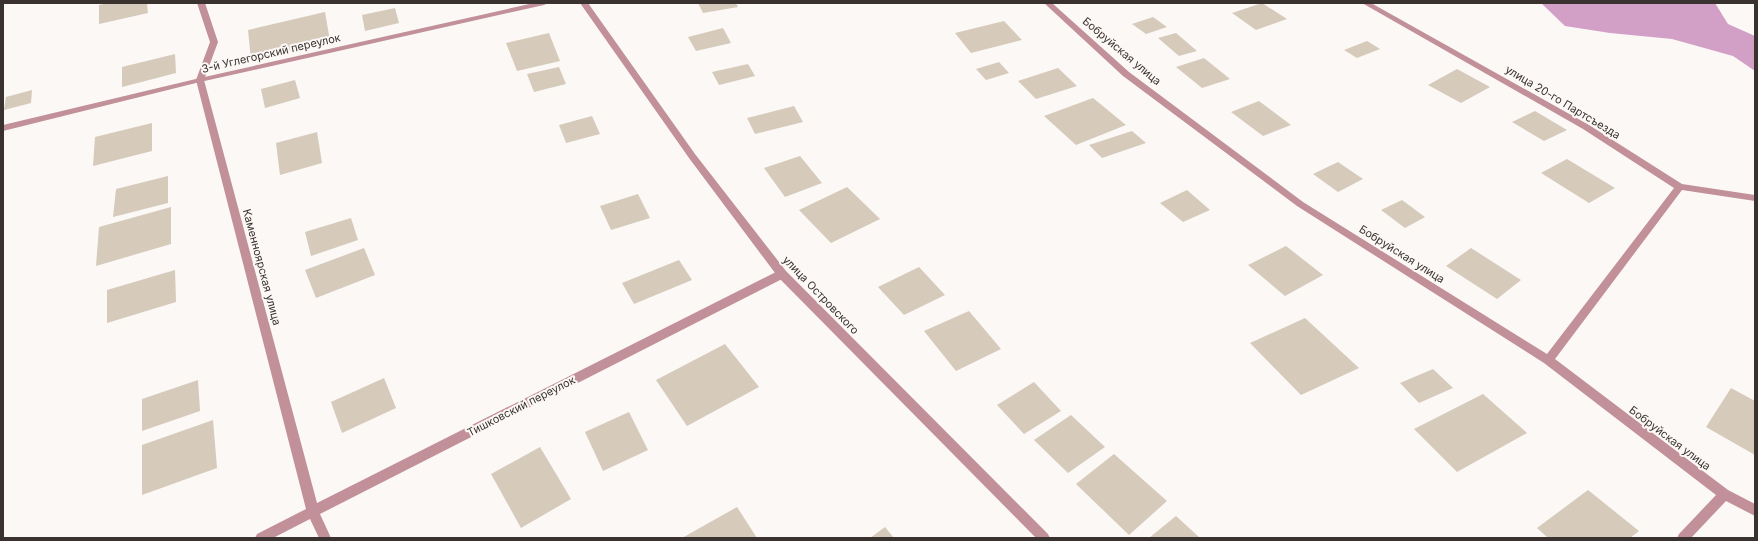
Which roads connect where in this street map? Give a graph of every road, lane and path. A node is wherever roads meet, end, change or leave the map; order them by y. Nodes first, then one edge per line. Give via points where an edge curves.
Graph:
1 (201, 3) edge
2 (544, 3) edge
3 (584, 3) edge
4 (1048, 3) edge
5 (1366, 3) edge
6 (200, 80) junction
7 (3, 128) edge
8 (1680, 187) junction
9 (1755, 198) edge
10 (782, 274) junction
11 (1548, 360) junction
12 (1724, 494) junction
13 (1755, 510) edge
14 (313, 511) junction
15 (261, 538) edge
16 (325, 538) edge
17 (1044, 538) edge
18 (1682, 538) edge

1 - 6 street via 214,42
2 - 6 street, 3-й Углегорский переулок
3 - 10 street, улица Островского via 692,156
4 - 11 street, Бобруйская улица via 1126,74 1300,204
5 - 8 street, улица 20-го Партсъезда via 1586,127
6 - 7 street, 3-й Углегорский переулок
6 - 14 street, Каменноярская улица
8 - 9 street, улица 20-го Партсъезда
8 - 11 street
10 - 14 street, Тишковский переулок
10 - 17 street, улица Островского
11 - 12 street, Бобруйская улица
12 - 13 street, Бобруйская улица
12 - 18 street
14 - 15 street, Тишковский переулок
14 - 16 street, Каменноярская улица

